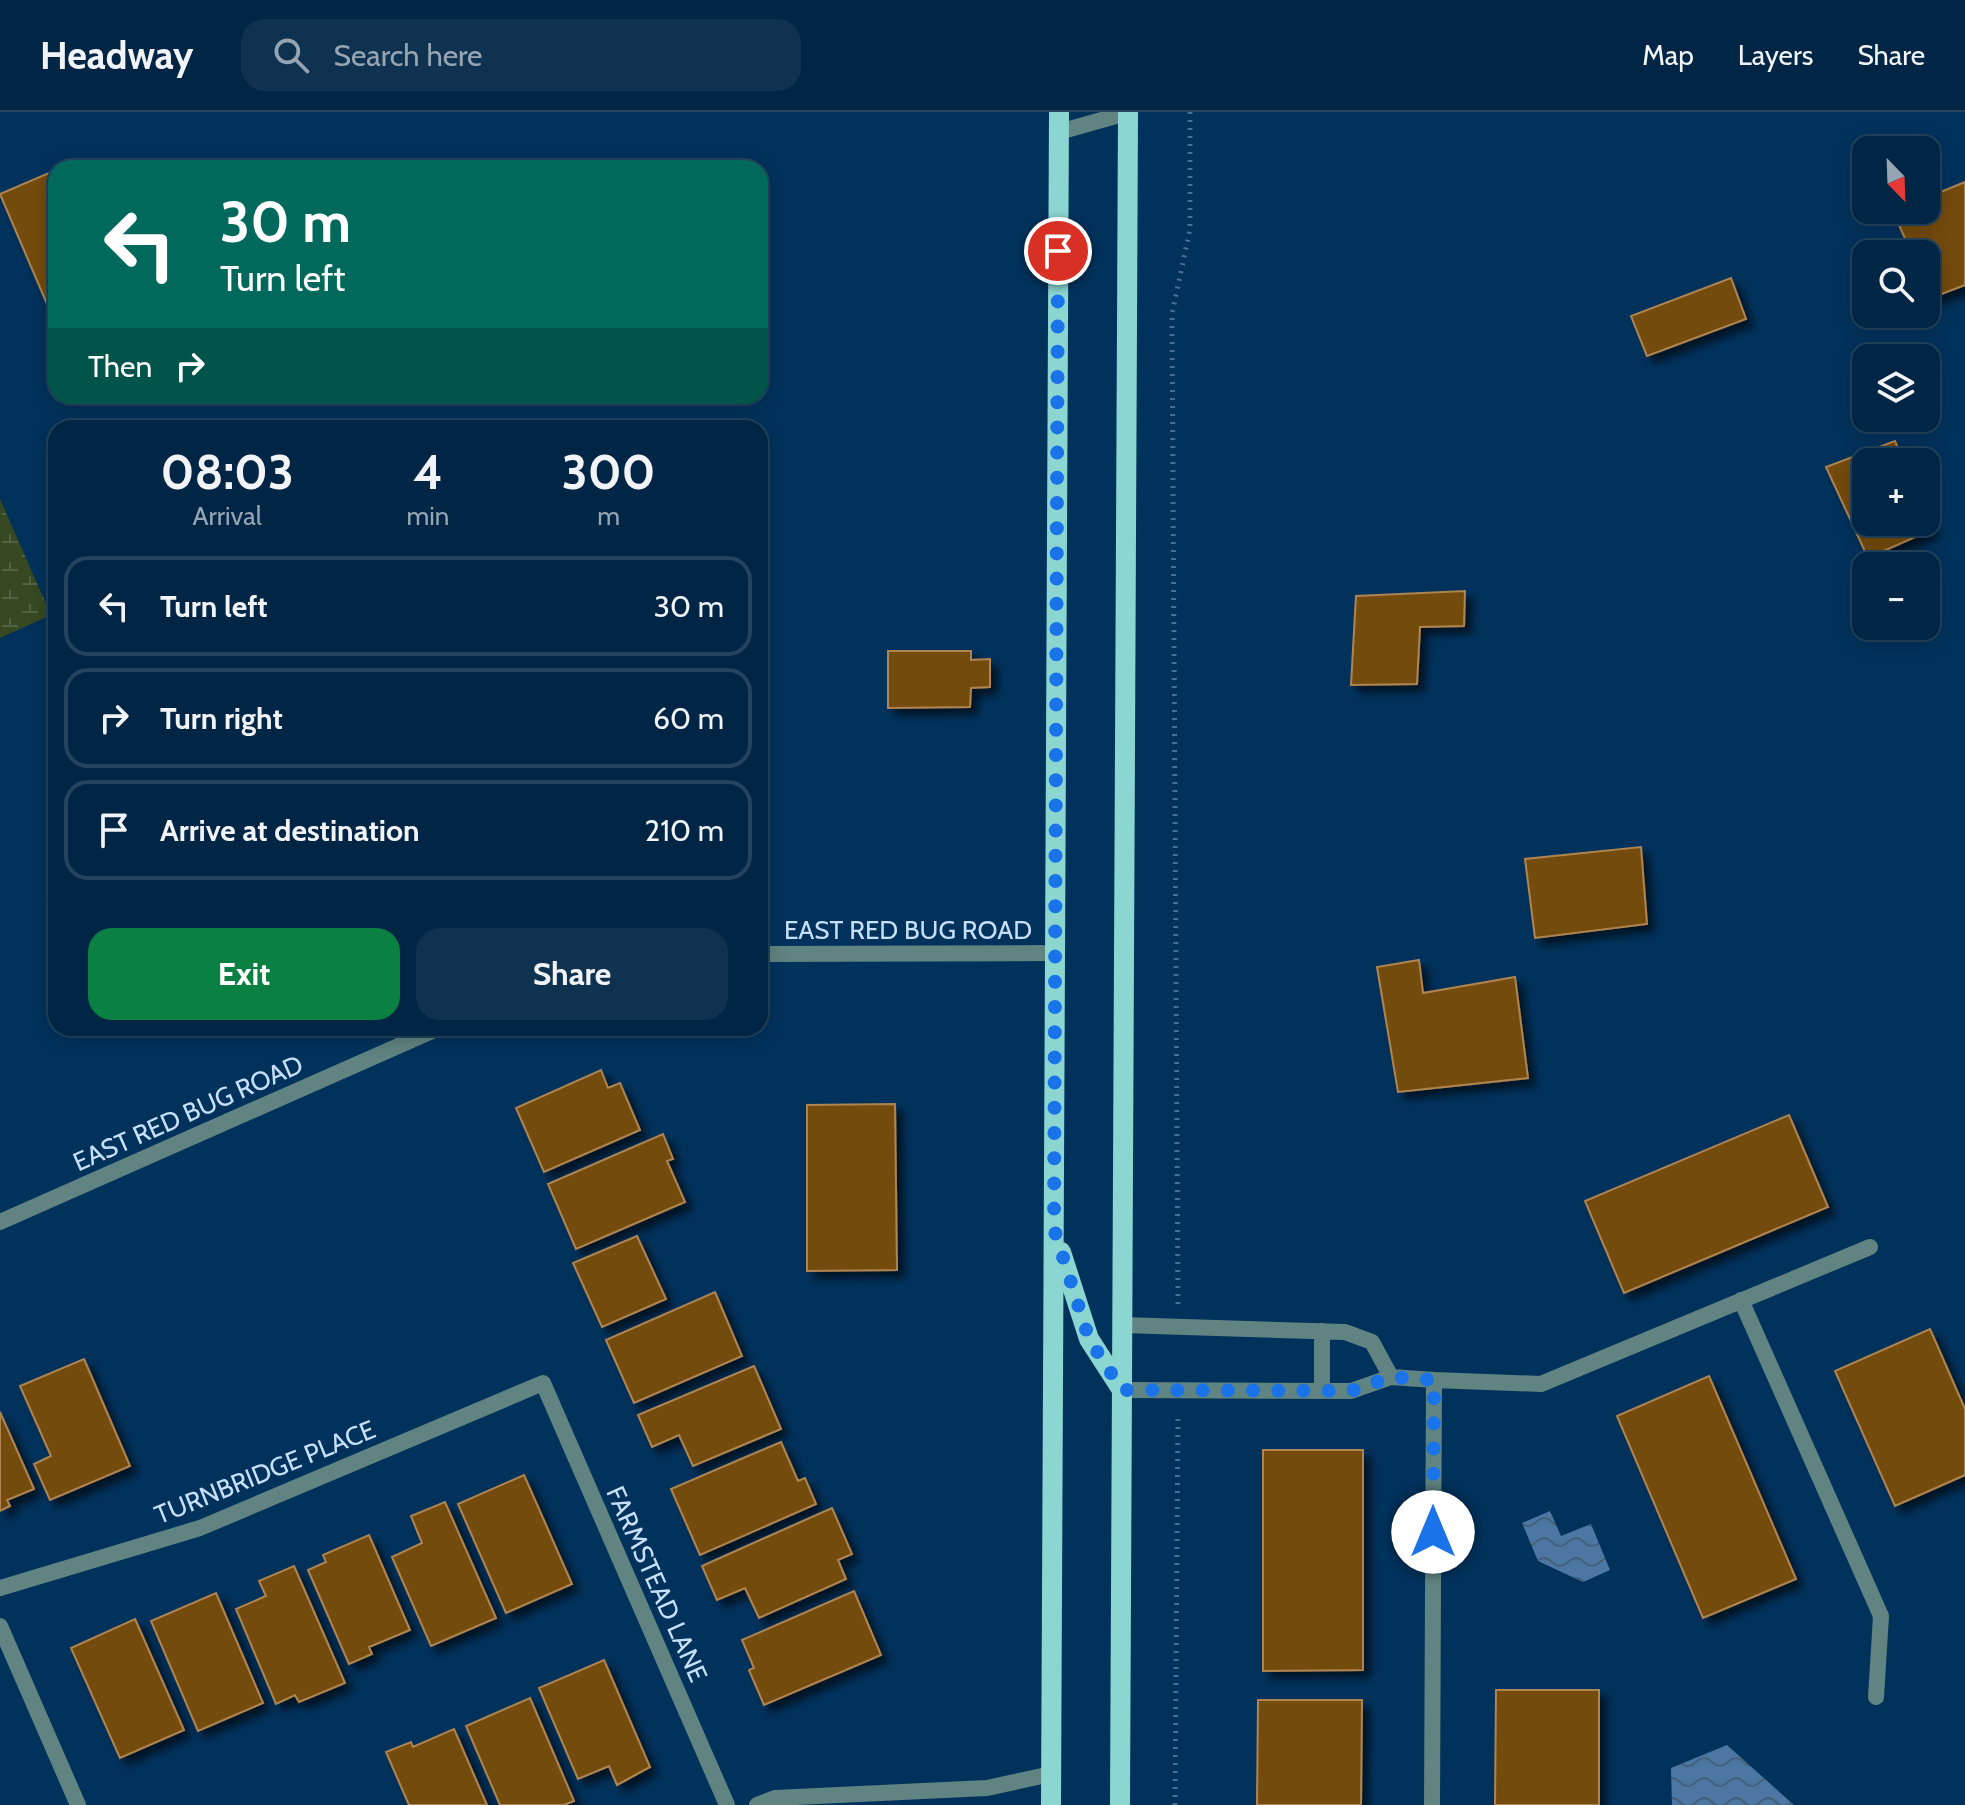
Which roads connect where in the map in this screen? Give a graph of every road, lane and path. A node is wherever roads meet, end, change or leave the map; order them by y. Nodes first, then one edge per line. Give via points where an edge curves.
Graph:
1 (1129, 112) edge
2 (1190, 112) edge
3 (1059, 122) edge
4 (1055, 953) junction
5 (768, 954) edge
6 (421, 1036) edge
7 (0, 1222) edge
8 (1054, 1229) junction
9 (1870, 1247) dead end
10 (1741, 1300) junction
11 (1178, 1305) dead end
12 (1122, 1325) junction
13 (1322, 1331) junction
14 (1391, 1377) junction
15 (1434, 1380) junction
16 (543, 1383) joint
17 (1122, 1390) junction
18 (1322, 1391) junction
19 (1178, 1419) dead end
20 (0, 1588) edge
21 (0, 1626) edge
22 (1876, 1697) dead end
23 (1051, 1774) junction
24 (851, 1800) edge
25 (78, 1805) edge
26 (727, 1805) edge
27 (757, 1805) edge
28 (1051, 1805) edge
29 (1120, 1805) edge
30 (1175, 1805) edge
31 (1432, 1805) edge

1 - 3 street
1 - 12 main road
2 - 11 path via 1190,229 1172,314
3 - 4 main road
4 - 5 street, EAST RED BUG ROAD
4 - 8 main road
6 - 7 street, EAST RED BUG ROAD
8 - 17 main road via 1089,1339
8 - 23 main road
9 - 10 street
10 - 15 street via 1541,1384
10 - 22 street via 1881,1616
12 - 13 street
12 - 17 main road
13 - 14 street via 1372,1342
13 - 18 street
14 - 15 street
14 - 18 street via 1351,1391
15 - 31 street
16 - 20 street, TURNBRIDGE PLACE via 200,1528
16 - 26 street, FARMSTEAD LANE
17 - 18 street
17 - 29 main road
19 - 30 path
21 - 25 street
23 - 24 street via 987,1788
23 - 28 main road
24 - 27 street via 775,1798

